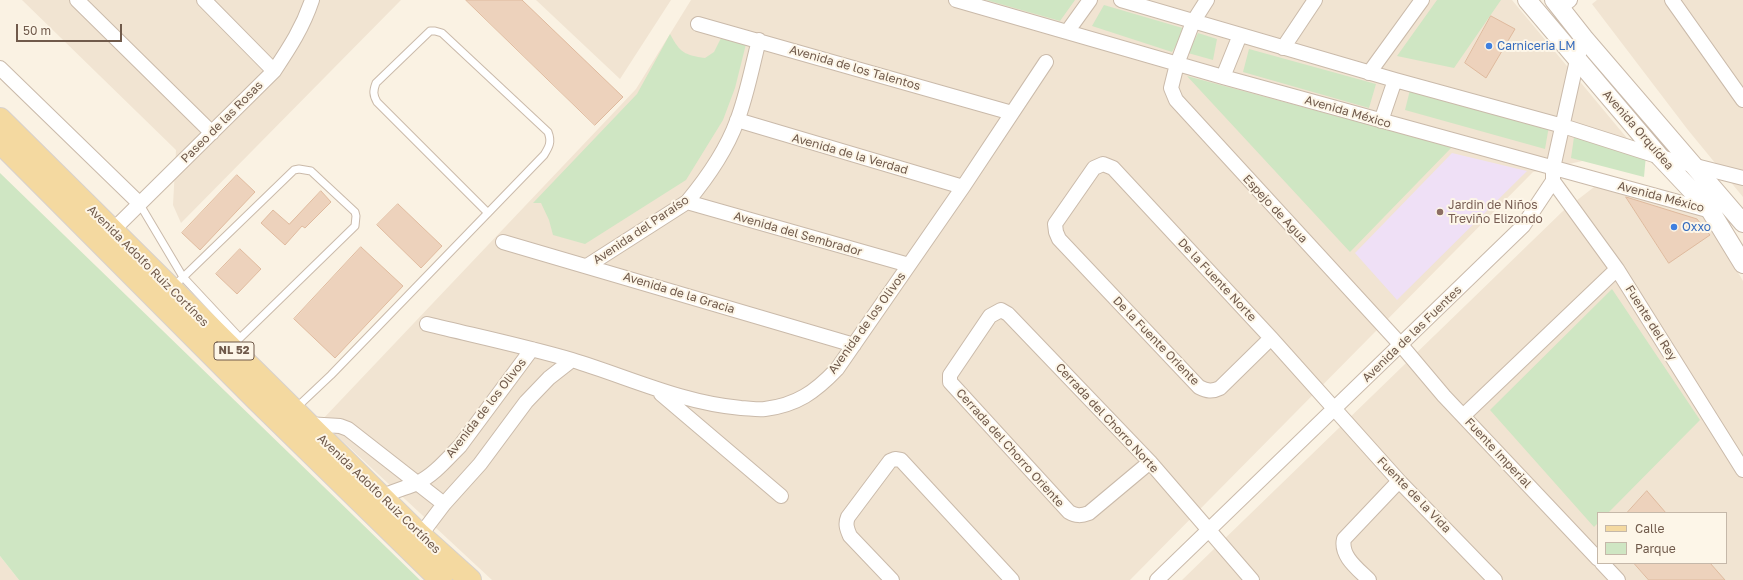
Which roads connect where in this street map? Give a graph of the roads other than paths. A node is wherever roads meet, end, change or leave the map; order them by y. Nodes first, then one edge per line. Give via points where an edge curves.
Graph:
1 (77, 0) edge
2 (204, 0) edge
3 (312, 0) edge
4 (956, 0) edge
5 (1090, 0) edge
6 (1121, 0) edge
7 (1207, 0) edge
8 (1315, 0) edge
9 (1422, 0) edge
10 (1527, 0) edge
11 (1672, 0) edge
12 (1561, 3) edge
13 (1192, 22) junction
14 (698, 24) dead end
15 (1067, 32) junction
16 (1240, 35) junction
17 (1584, 38) junction
18 (759, 40) junction
19 (1283, 48) junction
20 (1577, 60) junction
21 (1046, 62) dead end
22 (1177, 64) junction
23 (0, 68) edge
24 (274, 70) junction
25 (1369, 73) junction
26 (1223, 77) junction
27 (1395, 80) junction
28 (1743, 100) edge
29 (1012, 113) junction
30 (0, 119) edge
31 (737, 120) junction
32 (1381, 122) junction
33 (1563, 126) junction
34 (212, 133) junction
35 (0, 142) edge
36 (1660, 157) junction
37 (1694, 166) junction
38 (1553, 174) junction
39 (1743, 178) edge
40 (963, 187) junction
41 (139, 202) junction
42 (687, 202) junction
43 (1710, 210) junction
44 (488, 213) junction
45 (1742, 218) edge
46 (106, 237) junction
47 (503, 242) dead end
48 (1064, 245) joint
49 (1743, 264) edge
50 (909, 265) junction
51 (587, 266) junction
52 (1617, 268) junction
53 (177, 283) junction
54 (427, 324) dead end
55 (1271, 338) junction
56 (235, 343) junction
57 (854, 345) junction
58 (1401, 346) junction
59 (532, 349) junction
60 (572, 360) junction
61 (949, 379) joint
62 (656, 389) junction
63 (1334, 409) junction
64 (1463, 416) junction
65 (300, 417) junction
66 (1150, 462) junction
67 (1743, 470) edge
68 (418, 482) junction
69 (1399, 482) junction
70 (780, 496) dead end
71 (444, 504) junction
72 (380, 509) junction
73 (1209, 530) junction
74 (420, 535) junction
75 (1597, 558) edge
76 (1603, 564) edge
77 (441, 580) edge
78 (470, 580) edge
79 (892, 580) edge
80 (1012, 580) edge
81 (1157, 580) edge
82 (1252, 580) edge
83 (1369, 580) edge
84 (1495, 580) edge
85 (1618, 580) edge

1 - 34 street
2 - 24 street
3 - 24 street, Paseo de las Rosas via 294,42
4 - 15 street, Avenida México
5 - 15 street
6 - 13 street
7 - 13 street, Espejo de Agua
8 - 19 street
9 - 25 street
10 - 20 street, Avenida Orquídea
11 - 28 street
12 - 17 street, Avenida Orquídea
13 - 16 street
13 - 22 street, Espejo de Agua
14 - 18 street, Avenida de los Talentos
15 - 22 street, Avenida México
16 - 19 street
16 - 26 street
17 - 20 street, Avenida de las Fuentes
17 - 37 street, Avenida Orquídea
18 - 29 street, Avenida de los Talentos
18 - 31 street, Avenida del Paraíso
19 - 25 street
20 - 33 street, Avenida de las Fuentes
20 - 36 street, Avenida Orquídea
21 - 29 street, Avenida de los Olivos
22 - 26 street, Avenida México
22 - 58 street, Espejo de Agua via 1171,88 1176,100
23 - 41 street
24 - 34 street, Paseo de las Rosas
25 - 27 street
26 - 32 street, Avenida México
27 - 32 street
27 - 33 street
29 - 40 street, Avenida de los Olivos
30 - 46 main road, Avenida Adolfo Ruiz Cortínes / NL 52
31 - 40 street, Avenida de la Verdad
31 - 42 street, Avenida del Paraíso via 712,168
32 - 38 street, Avenida México
33 - 36 street
33 - 38 street, Avenida de las Fuentes
34 - 41 street, Paseo de las Rosas
35 - 46 main road
36 - 37 street
36 - 43 street, Avenida Orquídea
37 - 39 street
37 - 45 street, Avenida Orquídea
38 - 43 street, Avenida México
38 - 52 street, Fuente del Rey
38 - 58 street, Avenida de las Fuentes via 1523,226
40 - 50 street, Avenida de los Olivos
41 - 46 street, Paseo de las Rosas
41 - 53 lane
42 - 50 street, Avenida del Sembrador
42 - 51 street, Avenida del Paraíso
43 - 45 street, Avenida México
43 - 49 street, Avenida Orquídea
44 - 44 lane via 544,156 551,139 548,132 442,33 430,31 376,83 374,96 377,102
44 - 65 lane via 331,375
46 - 53 main road, Avenida Adolfo Ruiz Cortínes / NL 52
46 - 72 main road via 319,461
47 - 51 street, Avenida de la Gracia
48 - 55 street, De la Fuente Oriente via 1205,390 1213,391 1220,388
48 - 55 street, De la Fuente Norte via 1058,239 1055,224 1094,168 1103,164 1113,168
50 - 57 street, Avenida de los Olivos
51 - 57 street, Avenida de la Gracia
52 - 64 street
52 - 67 street, Fuente del Rey
53 - 56 main road, Avenida Adolfo Ruiz Cortínes / NL 52
53 - 56 lane via 294,170 311,171 355,212 355,226
54 - 59 street
55 - 63 street, De la Fuente Norte
56 - 65 main road, Avenida Adolfo Ruiz Cortínes / NL 52
57 - 62 street, Avenida de los Olivos via 820,387 792,403 764,409 729,407
58 - 63 street, Avenida de las Fuentes
58 - 64 street, Fuente Imperial
59 - 60 street, Avenida de los Olivos
59 - 68 street, Avenida de los Olivos via 460,446 433,472
60 - 62 street, Avenida de los Olivos
60 - 71 street via 549,378 526,402 480,464
61 - 66 street, Cerrada del Chorro Oriente via 1068,512 1074,515 1090,513
61 - 66 street, Cerrada del Chorro Norte via 990,316 1001,310 1008,314
62 - 70 street
63 - 69 street, Fuente de la Vida
63 - 73 street, Avenida de las Fuentes
64 - 75 street, Fuente Imperial
65 - 68 street via 348,429
65 - 72 main road, Avenida Adolfo Ruiz Cortínes / NL 52
66 - 73 street, Cerrada del Chorro Norte
68 - 71 street
68 - 72 street, Avenida de los Olivos
69 - 83 street via 1347,535 1343,545 1344,552
69 - 84 street, Fuente de la Vida
71 - 74 street
72 - 74 main road, Avenida Adolfo Ruiz Cortínes / NL 52
72 - 77 main road
73 - 81 street, Avenida de las Fuentes
73 - 82 street, Cerrada del Chorro Norte
74 - 78 main road, Avenida Adolfo Ruiz Cortínes / NL 52
76 - 85 street
79 - 80 street via 850,536 846,522 890,461 895,459 901,460

